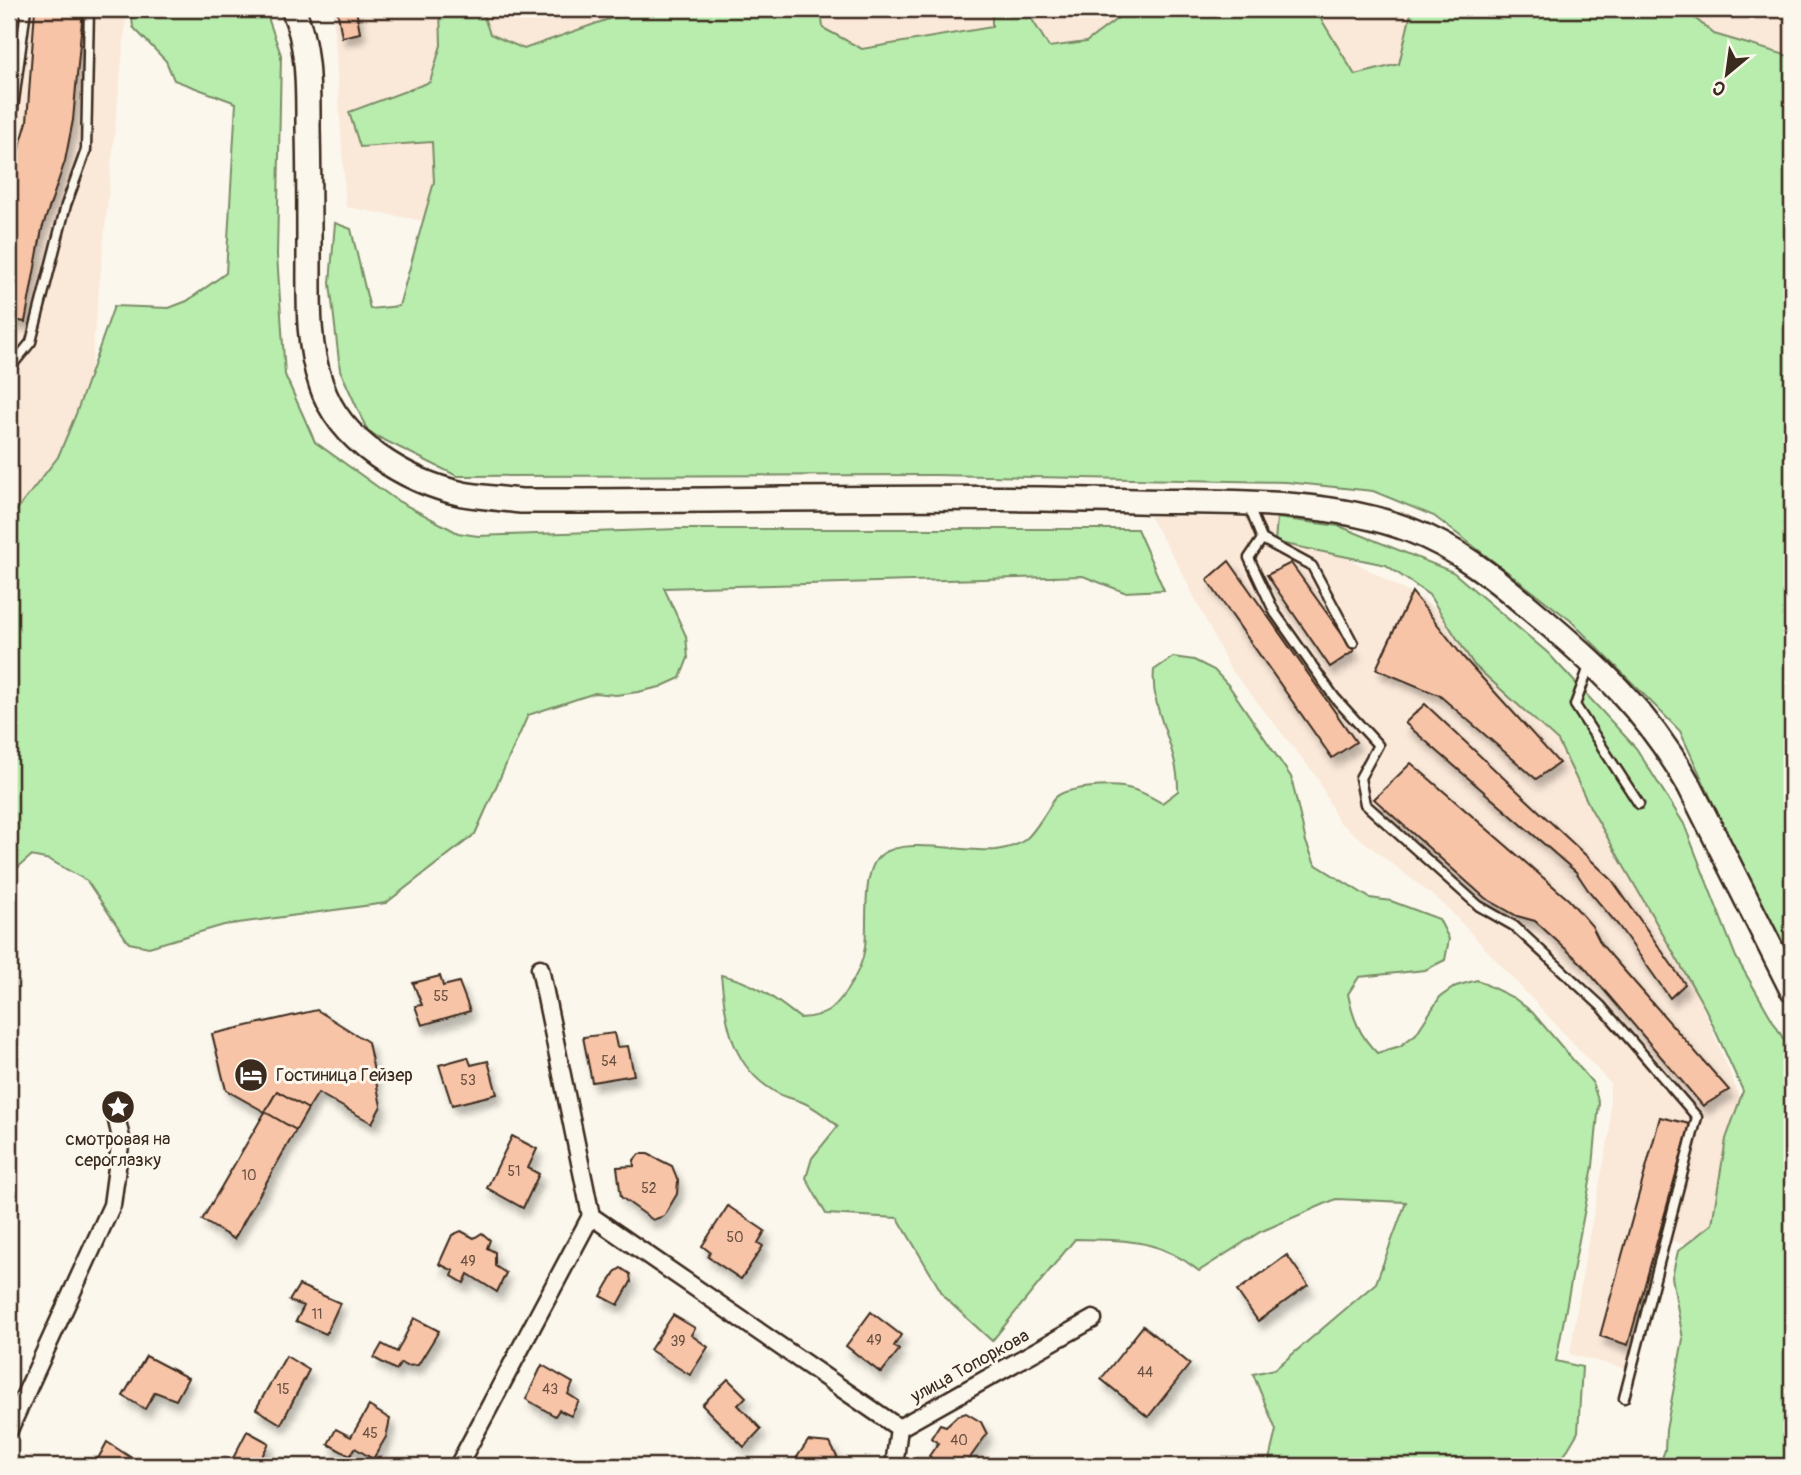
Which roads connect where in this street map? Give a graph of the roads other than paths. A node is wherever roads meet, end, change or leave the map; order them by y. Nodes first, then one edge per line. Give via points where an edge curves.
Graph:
1 (26, 9) edge
2 (89, 9) edge
3 (293, 9) edge
4 (9, 139) edge
5 (9, 369) edge
6 (1248, 504) junction
7 (1262, 539) junction
8 (1353, 643) dead end
9 (1592, 661) junction
10 (1639, 804) dead end
11 (540, 968) dead end
12 (1792, 990) edge
13 (115, 1112) dead end
14 (591, 1216) junction
15 (1093, 1319) dead end
16 (1624, 1398) dead end
17 (899, 1428) junction
18 (9, 1430) edge
19 (458, 1466) edge
20 (894, 1466) edge

1 - 4 lane
2 - 5 lane via 86,150 66,205 31,342
3 - 6 main road via 302,34 308,92 309,296 318,374 342,423 401,470 462,493 521,501 1002,497
6 - 7 lane
6 - 9 main road via 1345,513 1420,534 1482,570
7 - 8 lane via 1312,566
7 - 16 lane via 1249,558 1275,613 1335,698 1378,746 1360,778 1365,804 1479,906 1514,926 1601,1006 1697,1117
9 - 10 lane via 1575,705
9 - 12 main road via 1636,706 1674,759
11 - 14 street
13 - 18 street via 121,1138 112,1205
14 - 17 street
14 - 19 street
15 - 17 street, улица Топоркова
17 - 20 street

